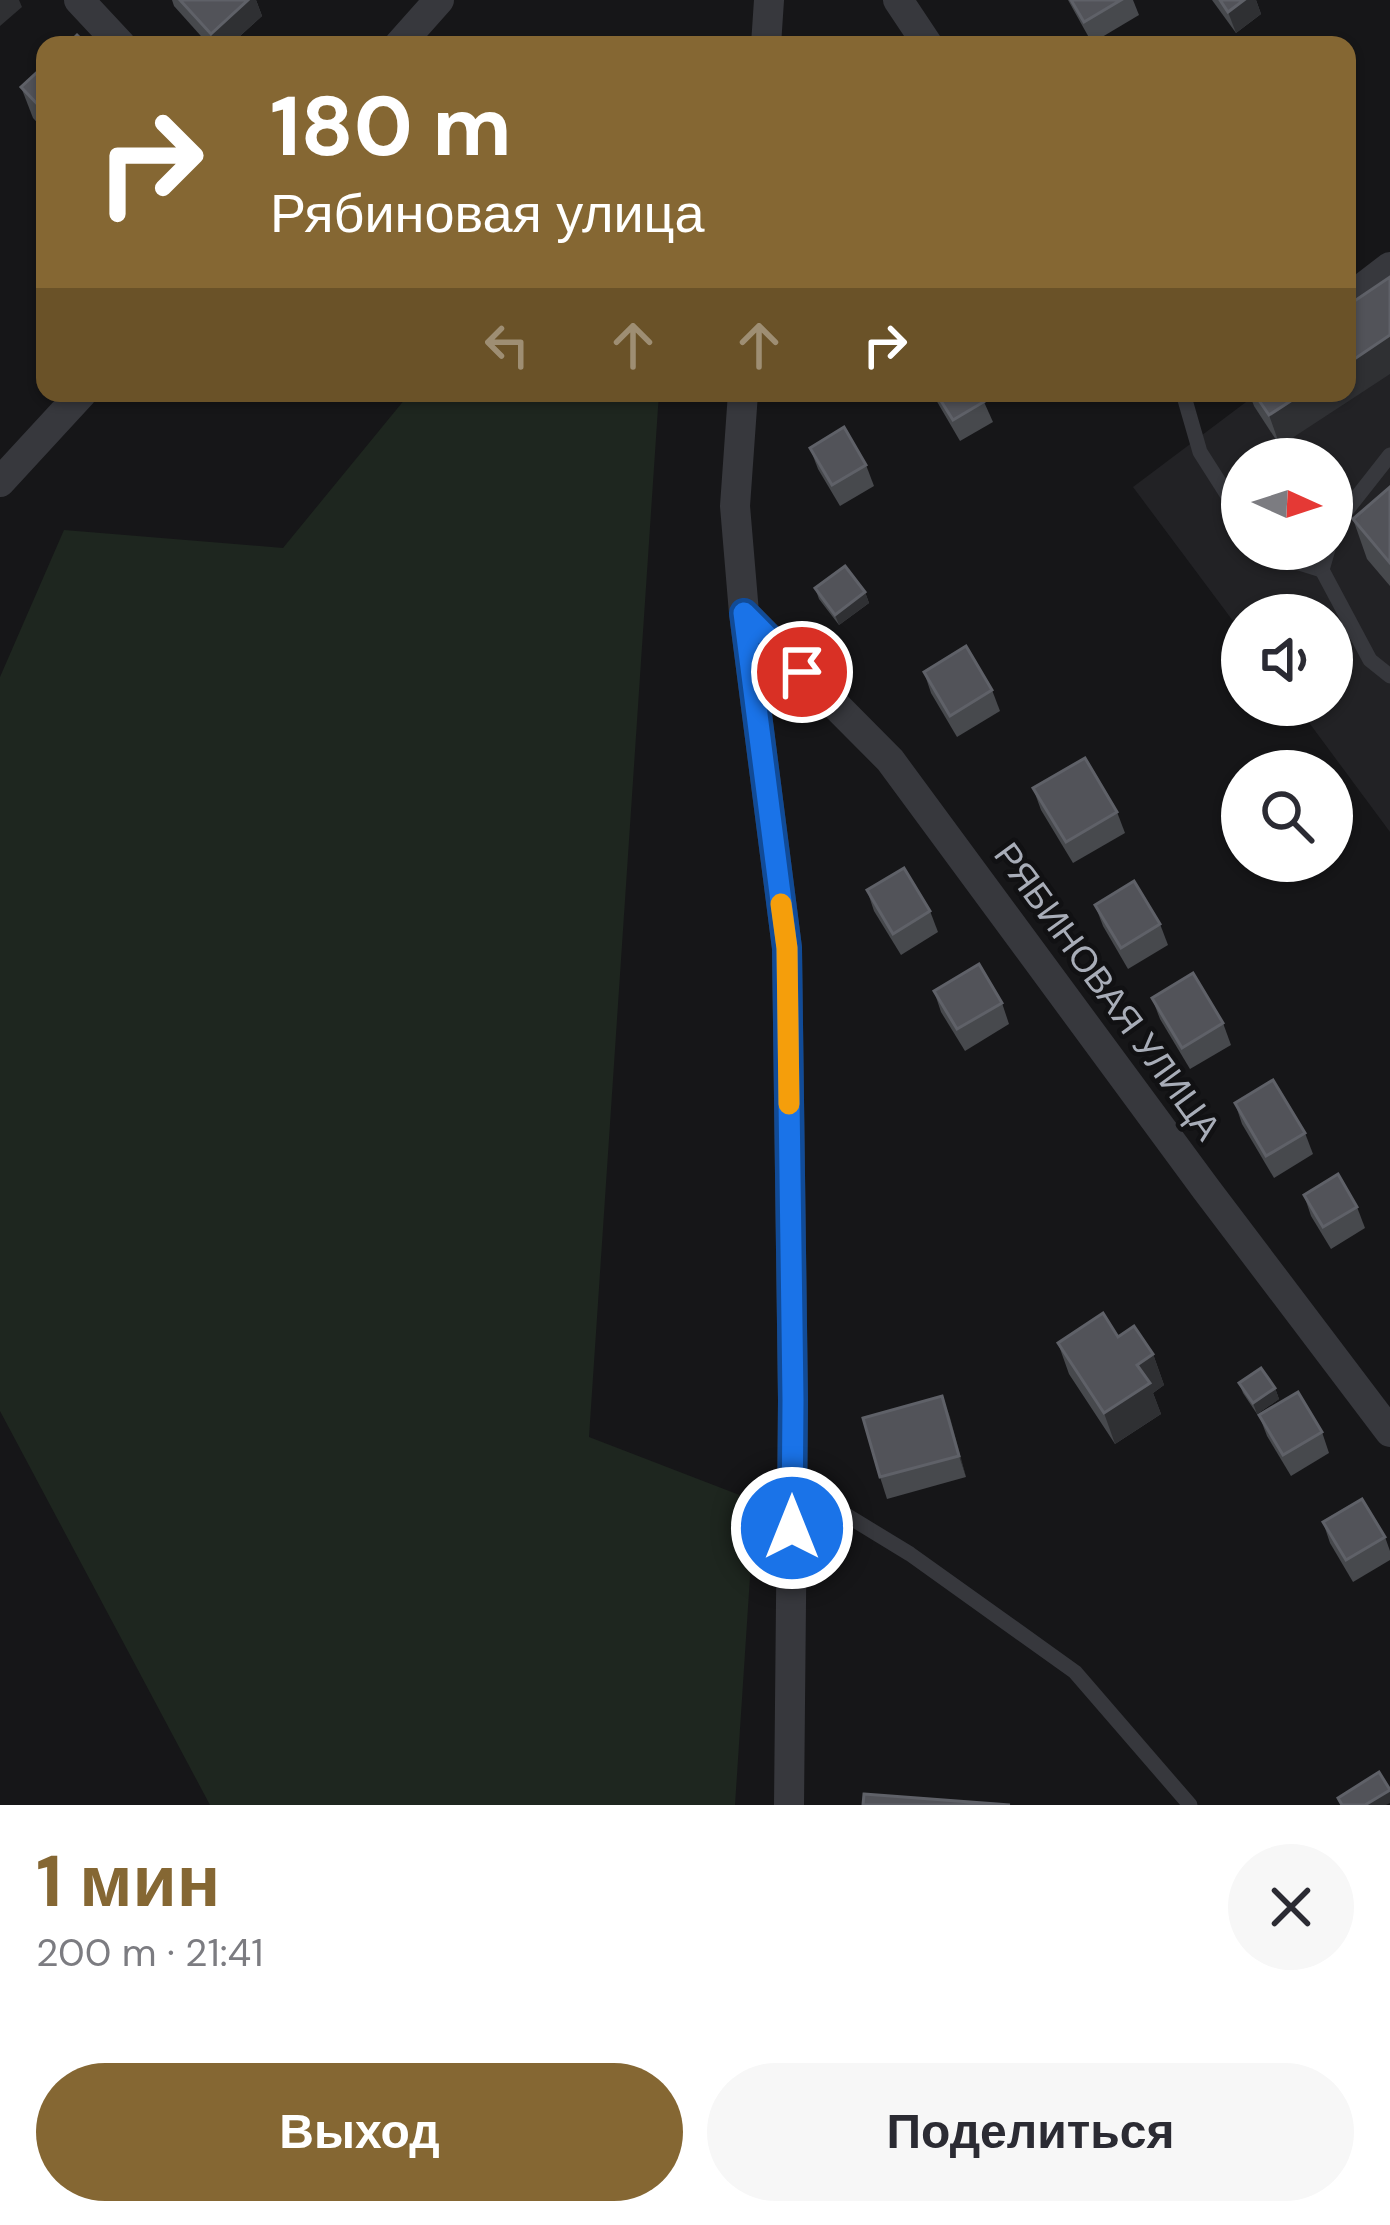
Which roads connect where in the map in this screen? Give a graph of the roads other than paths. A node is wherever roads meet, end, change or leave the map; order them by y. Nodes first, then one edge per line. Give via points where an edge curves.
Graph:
1 (79, 0) edge
2 (439, 0) edge
3 (769, 0) edge
4 (898, 0) edge
5 (113, 36) edge
6 (407, 36) edge
7 (767, 36) edge
8 (922, 36) edge
9 (1390, 267) edge
10 (1356, 293) edge
11 (74, 402) edge
12 (742, 402) edge
13 (1186, 402) edge
14 (1390, 455) edge
15 (0, 482) edge
16 (1221, 485) edge
17 (1353, 503) edge
18 (1322, 570) edge
19 (744, 613) junction
20 (1390, 676) edge
21 (1390, 1432) edge
22 (792, 1482) junction
23 (789, 1805) edge
24 (1190, 1805) edge

1 - 5 street
2 - 6 street
3 - 7 street
4 - 8 street
9 - 10 street
11 - 15 street
12 - 19 street via 735,506
13 - 16 lane via 1200,452
14 - 17 lane
18 - 20 lane via 1370,660
19 - 21 street, РЯБИНОВАЯ УЛИЦА via 890,760
19 - 22 street via 787,948
22 - 23 street
22 - 24 lane via 1075,1672

